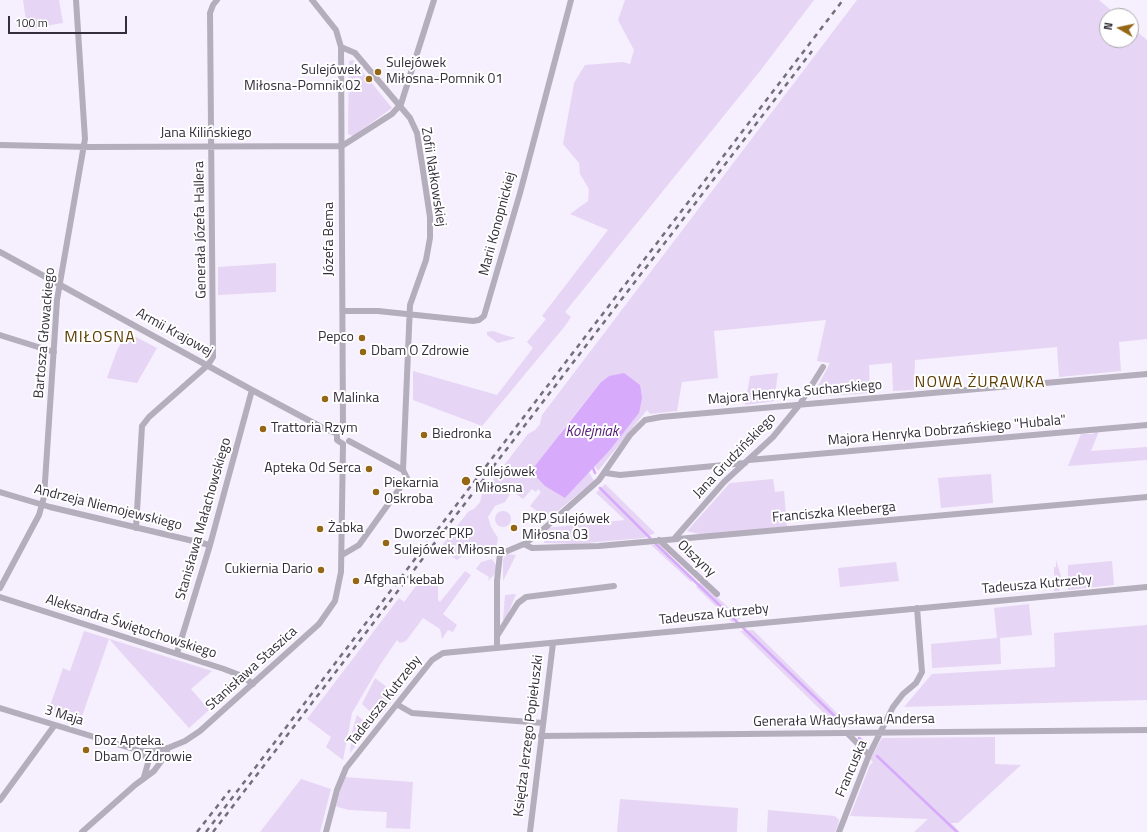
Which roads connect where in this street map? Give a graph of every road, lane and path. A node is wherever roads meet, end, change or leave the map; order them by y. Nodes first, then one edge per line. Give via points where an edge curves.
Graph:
1 (76, 0) edge
2 (218, 0) edge
3 (312, 0) edge
4 (434, 0) edge
5 (571, 0) edge
6 (341, 47) junction
7 (400, 106) junction
8 (0, 145) edge
9 (212, 146) junction
10 (342, 146) junction
11 (84, 147) junction
12 (0, 252) edge
13 (60, 285) junction
14 (343, 311) junction
15 (410, 314) junction
16 (0, 335) edge
17 (54, 352) junction
18 (208, 365) junction
19 (823, 367) dead end
20 (1147, 374) edge
21 (252, 390) junction
22 (800, 404) junction
23 (1147, 425) edge
24 (340, 432) junction
25 (349, 441) junction
26 (343, 444) junction
27 (747, 462) junction
28 (403, 470) junction
29 (606, 473) junction
30 (0, 492) edge
31 (1147, 497) edge
32 (42, 505) junction
33 (136, 528) junction
34 (674, 539) junction
35 (659, 540) junction
36 (524, 544) junction
37 (210, 545) junction
38 (342, 555) junction
39 (614, 586) dead end
40 (1147, 587) edge
41 (0, 588) edge
42 (717, 594) dead end
43 (0, 597) edge
44 (917, 608) junction
45 (497, 636) junction
46 (553, 643) junction
47 (497, 648) junction
48 (177, 654) junction
49 (253, 684) junction
50 (398, 705) junction
51 (0, 708) edge
52 (543, 723) junction
53 (54, 726) junction
54 (1147, 730) edge
55 (881, 732) junction
56 (848, 734) junction
57 (541, 736) junction
58 (168, 748) junction
59 (142, 751) junction
60 (869, 755) junction
61 (144, 777) junction
62 (0, 800) edge
63 (82, 832) edge
64 (326, 832) edge
65 (530, 832) edge
66 (839, 832) edge

1 - 11 street, Bartosza Głowackiego
2 - 9 street, Generała Józefa Hallera via 210,13
3 - 6 street, Józefa Bema via 336,30
4 - 7 street
5 - 15 street, Marii Konopnickiej via 486,313 475,321
6 - 7 street, Zofii Nałkowskiej via 355,53
6 - 10 street, Józefa Bema
7 - 10 street via 392,114
7 - 15 street, Zofii Nałkowskiej via 410,118 417,133 430,225 428,252 412,296
8 - 11 street, Jana Kilińskiego
9 - 10 street, Jana Kilińskiego
9 - 11 street, Jana Kilińskiego
9 - 18 street, Generała Józefa Hallera via 214,352
10 - 14 street, Józefa Bema
11 - 13 street, Bartosza Głowackiego
12 - 13 street, Armii Krajowej
13 - 17 street, Bartosza Głowackiego
13 - 18 street, Armii Krajowej
14 - 15 street, Marii Konopnickiej
14 - 24 street, Józefa Bema
15 - 28 street, Zofii Nałkowskiej
16 - 17 street
17 - 32 street, Bartosza Głowackiego
18 - 21 street, Armii Krajowej
18 - 33 street via 142,426
19 - 22 street, Jana Grudzińskiego
20 - 22 street, Majora Henryka Sucharskiego
21 - 24 street, Armii Krajowej via 325,429
21 - 37 street, Stanisława Małachowskiego
22 - 27 street, Jana Grudzińskiego via 773,437
22 - 29 street, Majora Henryka Sucharskiego via 645,420 630,435
23 - 27 street, Majora Henryka Dobrzańskiego "Hubala"
24 - 25 street via 348,434
24 - 26 street via 337,442
25 - 26 street
25 - 28 street
26 - 38 street
27 - 29 street, Majora Henryka Dobrzańskiego "Hubala" via 620,475
27 - 34 street, Jana Grudzińskiego via 724,482
28 - 38 street, Zofii Nałkowskiej via 406,475 405,482 359,545
29 - 36 street, Majora Henryka Sucharskiego
30 - 32 street, Andrzeja Niemojewskiego
31 - 34 street, Franciszka Kleeberga
32 - 33 street, Andrzeja Niemojewskiego
32 - 41 street, Bartosza Głowackiego
33 - 37 street, Andrzeja Niemojewskiego
34 - 35 street, Franciszka Kleeberga
35 - 36 street, Franciszka Kleeberga via 591,547 532,548
35 - 42 street, Olszyny
36 - 45 street, Majora Henryka Sucharskiego via 500,554 497,581
37 - 48 street, Stanisława Małachowskiego
38 - 49 street, Stanisława Staszica via 340,585 327,615
39 - 45 street via 526,597 518,603
40 - 44 street, Tadeusza Kutrzeby
43 - 48 street, Aleksandra Świętochowskiego
44 - 46 street, Tadeusza Kutrzeby
44 - 55 street, Francuska via 922,672 916,683 893,707
45 - 47 street
46 - 47 street, Tadeusza Kutrzeby
46 - 52 street, Księdza Jerzego Popiełuszki
47 - 50 street, Tadeusza Kutrzeby via 447,652 439,655 432,660
48 - 49 street, Aleksandra Świętochowskiego via 234,672
49 - 58 street, Stanisława Staszica via 200,731
50 - 52 street via 412,713
50 - 64 street, Tadeusza Kutrzeby via 342,776
51 - 53 street, 3 Maja
52 - 57 street, Księdza Jerzego Popiełuszki
53 - 59 street, 3 Maja
53 - 62 street
54 - 55 street, Generała Władysława Andersa
55 - 56 street, Generała Władysława Andersa
55 - 60 street, Francuska
56 - 57 street, Generała Władysława Andersa
56 - 60 street
57 - 65 street, Księdza Jerzego Popiełuszki
58 - 59 street, 3 Maja
58 - 61 street via 154,771
59 - 61 street via 148,763
60 - 66 street, Francuska
61 - 63 street

